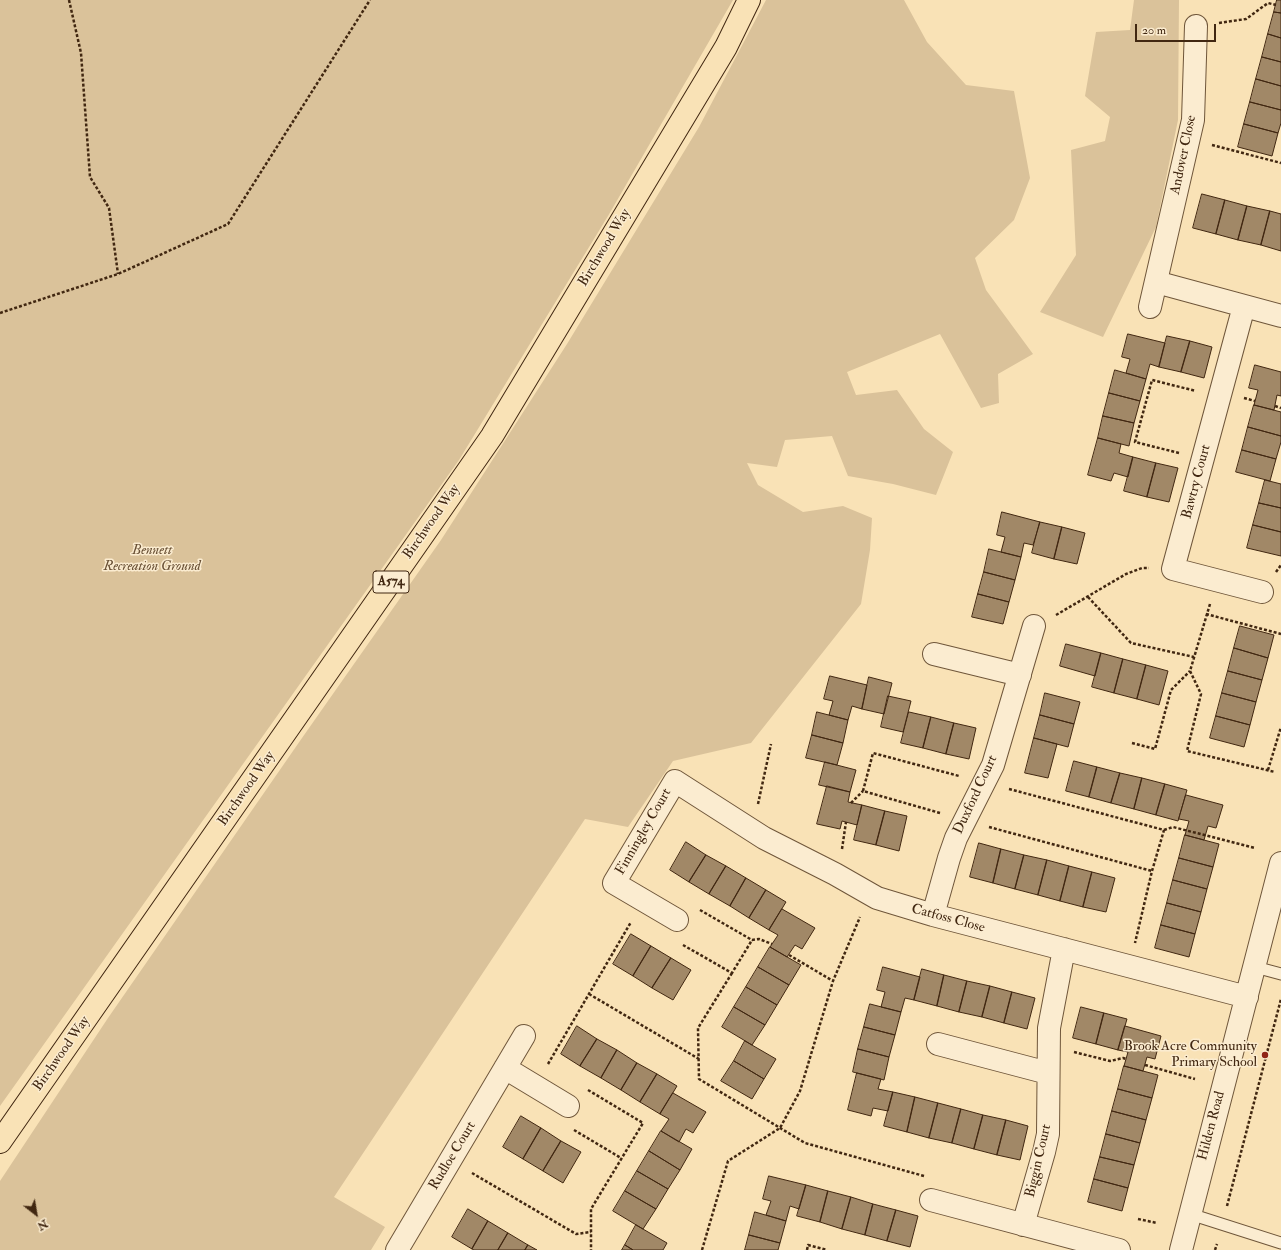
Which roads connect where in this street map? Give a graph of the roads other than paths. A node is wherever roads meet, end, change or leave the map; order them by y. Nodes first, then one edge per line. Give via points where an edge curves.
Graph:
1 (749, 0) edge
2 (1196, 26) road end
3 (1156, 282) junction
4 (1244, 306) junction
5 (1150, 307) dead end
6 (1281, 316) edge
7 (1262, 592) dead end
8 (1034, 626) road end
9 (934, 654) dead end
10 (1020, 675) junction
11 (675, 781) joint
12 (1281, 863) edge
13 (933, 916) junction
14 (677, 920) road end
15 (1064, 949) junction
16 (1254, 967) junction
17 (1281, 974) edge
18 (1246, 997) junction
19 (524, 1036) dead end
20 (938, 1044) dead end
21 (505, 1068) junction
22 (1048, 1073) junction
23 (568, 1106) dead end
24 (0, 1142) edge
25 (931, 1200) road end
26 (1190, 1214) junction
27 (1022, 1225) junction
28 (1281, 1243) edge
29 (403, 1248) edge
30 (1119, 1250) edge
31 (1181, 1250) edge

1 - 24 main road, Birchwood Way / A574 via 726,47 492,436
2 - 3 street, Andover Close via 1193,120
3 - 4 street
3 - 5 street, Andover Close
4 - 6 street
4 - 7 street, Bawtry Court via 1173,569
8 - 10 street, Duxford Court
9 - 10 street
10 - 13 street, Duxford Court via 993,764 956,838
11 - 13 street, Catfoss Close via 764,838 877,898
11 - 14 street, Finningley Court via 614,883
12 - 16 street, Hilden Road
13 - 15 street, Catfoss Close
15 - 18 street, Catfoss Close
15 - 22 street, Biggin Court via 1050,1021
16 - 17 lane
16 - 18 street, Hilden Road
18 - 26 street, Hilden Road
19 - 21 street, Rudloe Court
20 - 22 street
21 - 23 street
21 - 29 street, Rudloe Court via 450,1160
22 - 27 street, Biggin Court via 1048,1134
25 - 27 street
26 - 28 lane
26 - 31 street, Hilden Road
27 - 30 street

